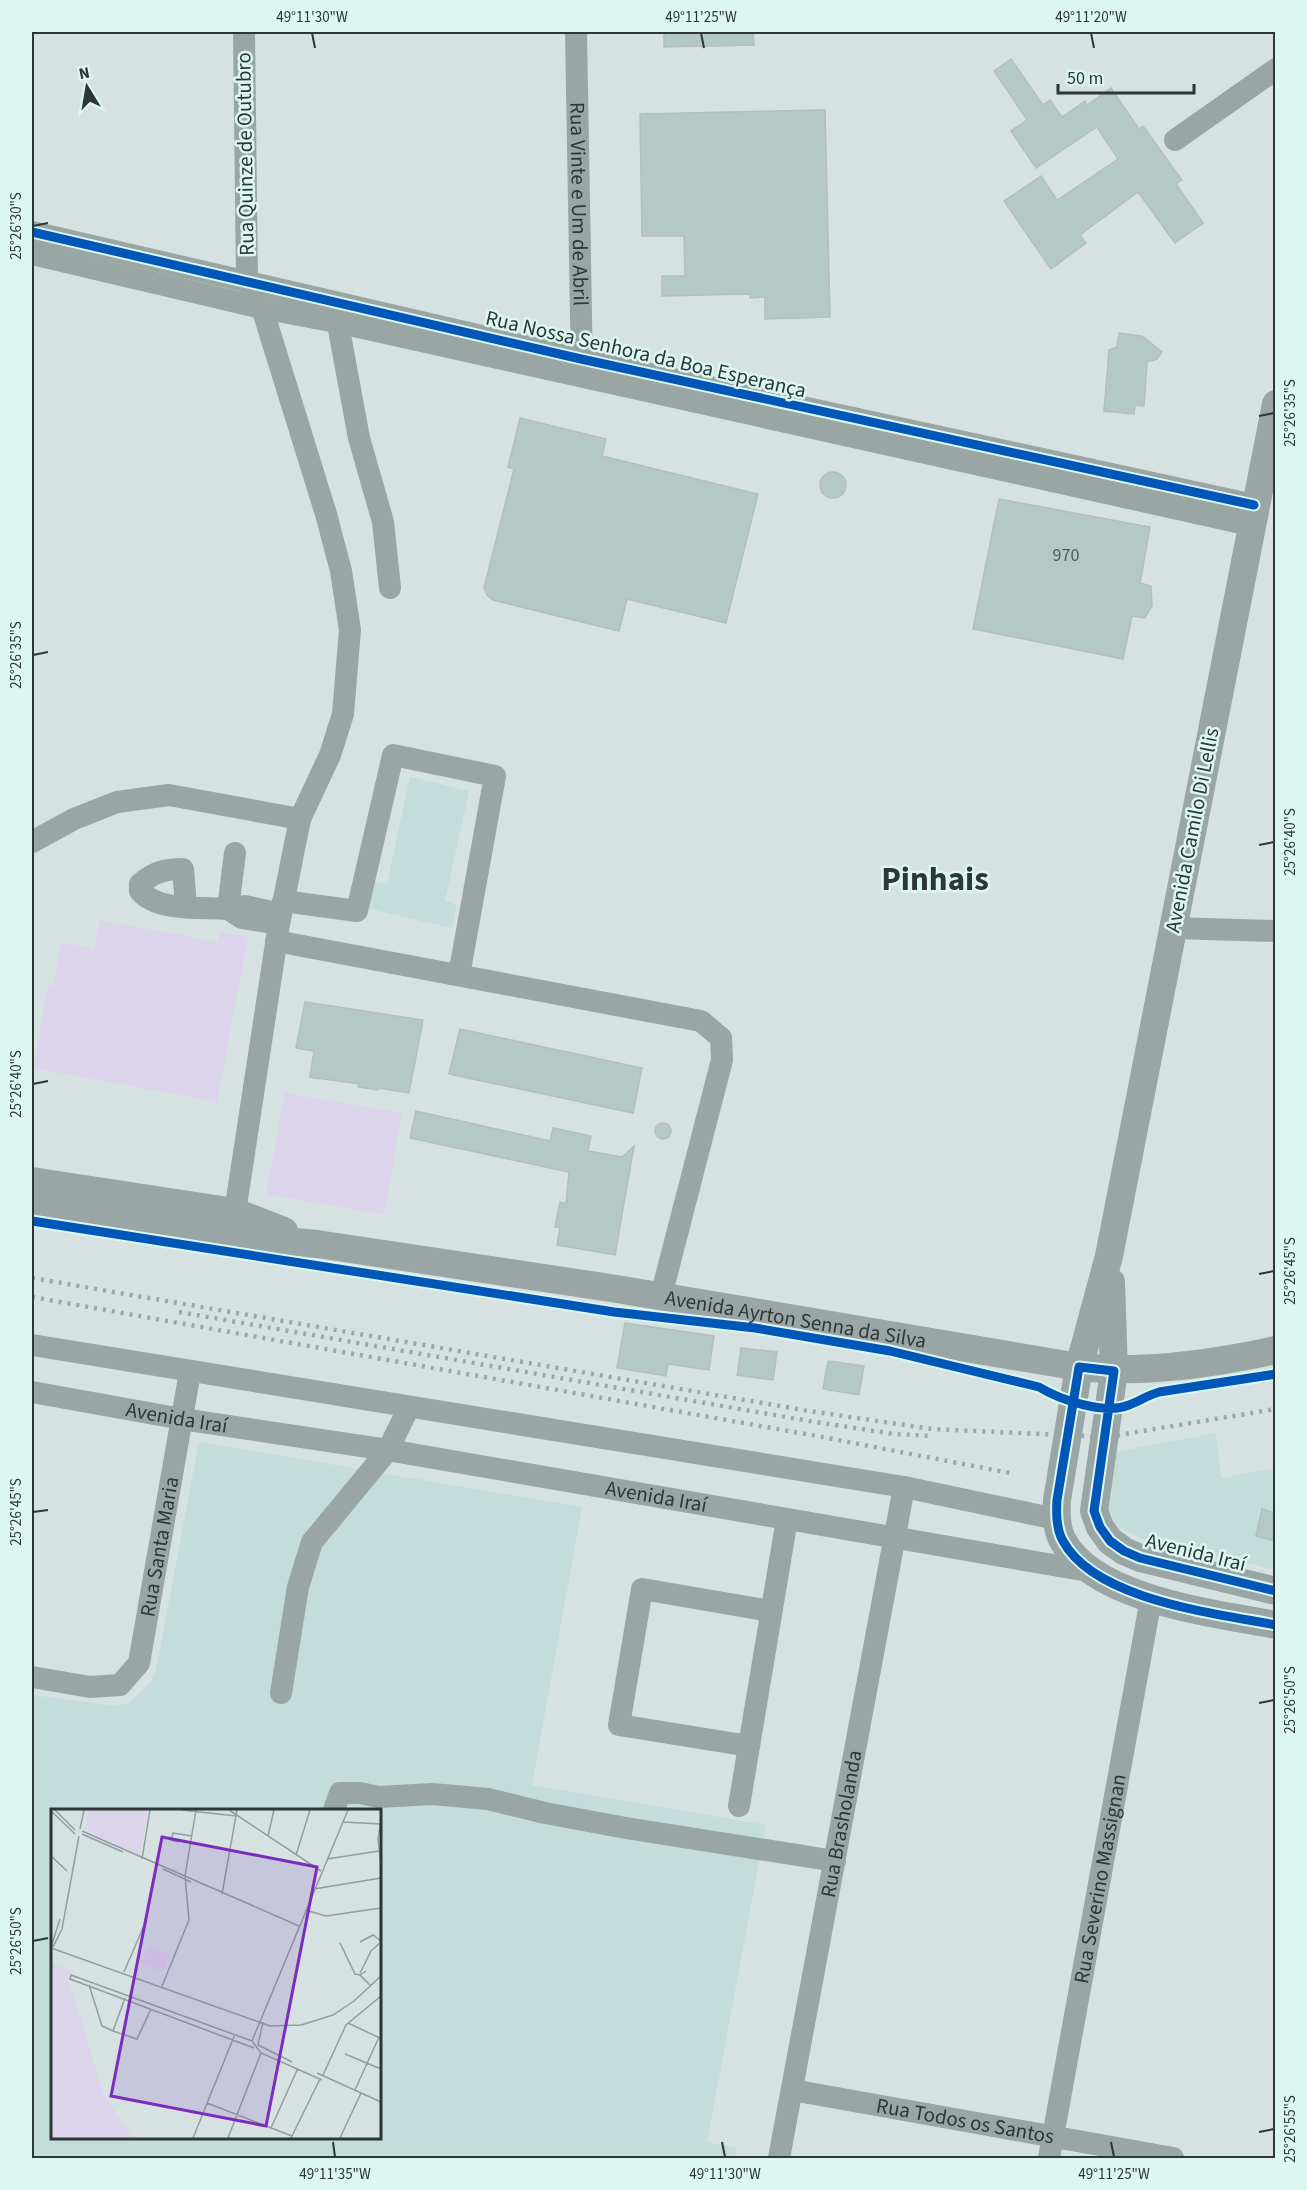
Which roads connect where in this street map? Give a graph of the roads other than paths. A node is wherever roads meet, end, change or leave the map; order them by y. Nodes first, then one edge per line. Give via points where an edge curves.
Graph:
1 (244, 32) edge
2 (576, 32) edge
3 (1275, 69) edge
4 (1175, 140) dead end
5 (32, 232) edge
6 (32, 254) edge
7 (247, 280) junction
8 (262, 308) junction
9 (335, 312) junction
10 (582, 368) junction
11 (1275, 404) edge
12 (1252, 515) junction
13 (390, 588) dead end
14 (300, 819) junction
15 (32, 842) edge
16 (235, 853) dead end
17 (186, 906) dead end
18 (228, 909) junction
19 (280, 920) junction
20 (1173, 928) junction
21 (1275, 931) edge
22 (459, 975) junction
23 (32, 1181) edge
24 (32, 1207) edge
25 (235, 1212) junction
26 (317, 1244) junction
27 (1109, 1256) junction
28 (661, 1296) junction
29 (32, 1345) edge
30 (1275, 1350) edge
31 (1079, 1367) junction
32 (1114, 1371) junction
33 (190, 1372) junction
34 (32, 1392) edge
35 (409, 1407) junction
36 (182, 1419) junction
37 (388, 1450) junction
38 (904, 1487) junction
39 (1094, 1511) joint
40 (787, 1519) junction
41 (1056, 1519) junction
42 (895, 1537) junction
43 (1088, 1571) junction
44 (1275, 1591) edge
45 (1152, 1599) junction
46 (771, 1611) junction
47 (1275, 1625) edge
48 (32, 1677) edge
49 (281, 1693) dead end
50 (749, 1746) junction
51 (739, 1806) dead end
52 (334, 1809) edge
53 (835, 1861) junction
54 (792, 2090) junction
55 (1053, 2136) junction
56 (779, 2158) edge
57 (1049, 2158) edge
58 (1173, 2158) edge

1 - 7 street, Rua Quinze de Outubro
2 - 10 street, Rua Vinte e Um de Abril
3 - 4 street
5 - 7 street, Rua Nossa Senhora da Boa Esperança
6 - 8 street, Rua Nossa Senhora da Boa Esperança
7 - 8 street, Rua Quinze de Outubro
7 - 9 street, Rua Nossa Senhora da Boa Esperança
8 - 9 street, Rua Nossa Senhora da Boa Esperança
8 - 14 street, Rua Quinze de Outubro via 341,572 350,630 343,714 330,755
9 - 10 street, Rua Nossa Senhora da Boa Esperança
9 - 13 street via 360,438 382,522
10 - 12 street, Rua Nossa Senhora da Boa Esperança
11 - 12 main road, Avenida Camilo Di Lellis
12 - 20 main road, Avenida Camilo Di Lellis
14 - 15 street via 169,795 117,802
14 - 19 street, Rua Quinze de Outubro
16 - 18 street
17 - 18 street
18 - 19 street via 242,918
19 - 22 street
19 - 22 street via 357,910 393,755 495,776
19 - 25 street, Rua Quinze de Outubro
20 - 21 street
20 - 27 main road, Avenida Camilo Di Lellis
22 - 28 street via 701,1021 721,1038 722,1060
23 - 25 main road, Avenida Ayrton Senna da Silva
24 - 26 main road, Avenida Ayrton Senna da Silva via 230,1236
25 - 26 main road, Avenida Ayrton Senna da Silva
26 - 28 main road, Avenida Ayrton Senna da Silva
27 - 31 main road, Avenida Camilo Di Lellis
27 - 32 main road, Avenida Camilo Di Lellis
28 - 31 main road, Avenida Ayrton Senna da Silva
29 - 33 street
30 - 32 main road, Avenida Ayrton Senna da Silva via 1245,1357
31 - 32 main road, Avenida Ayrton Senna da Silva
31 - 41 main road, Avenida Camilo Di Lellis
32 - 39 main road, Avenida Camilo Di Lellis
33 - 35 street
33 - 36 street, Rua Santa Maria
34 - 36 street, Avenida Iraí
35 - 37 street
35 - 38 street
36 - 37 street, Avenida Iraí
36 - 48 street, Rua Santa Maria via 139,1663 120,1685 90,1687
37 - 40 street, Avenida Iraí
37 - 49 street via 312,1542 298,1587
38 - 41 street
38 - 42 street, Rua Brasholanda
39 - 44 main road, Avenida Iraí via 1110,1541 1140,1558
40 - 42 street, Avenida Iraí
40 - 46 street
41 - 43 main road, Avenida Camilo Di Lellis via 1062,1540
42 - 43 street, Avenida Iraí
42 - 53 street, Rua Brasholanda
43 - 45 main road, Avenida Iraí
45 - 47 main road, Avenida Iraí
45 - 55 street, Rua Severino Massignan
46 - 50 street
46 - 50 street via 642,1590 619,1725
50 - 51 street
52 - 53 street via 340,1794 432,1794 488,1799 614,1826
53 - 54 street, Rua Brasholanda
54 - 55 street, Rua Todos os Santos
54 - 56 street, Rua Brasholanda
55 - 57 street, Rua Severino Massignan
55 - 58 street, Rua Todos os Santos

